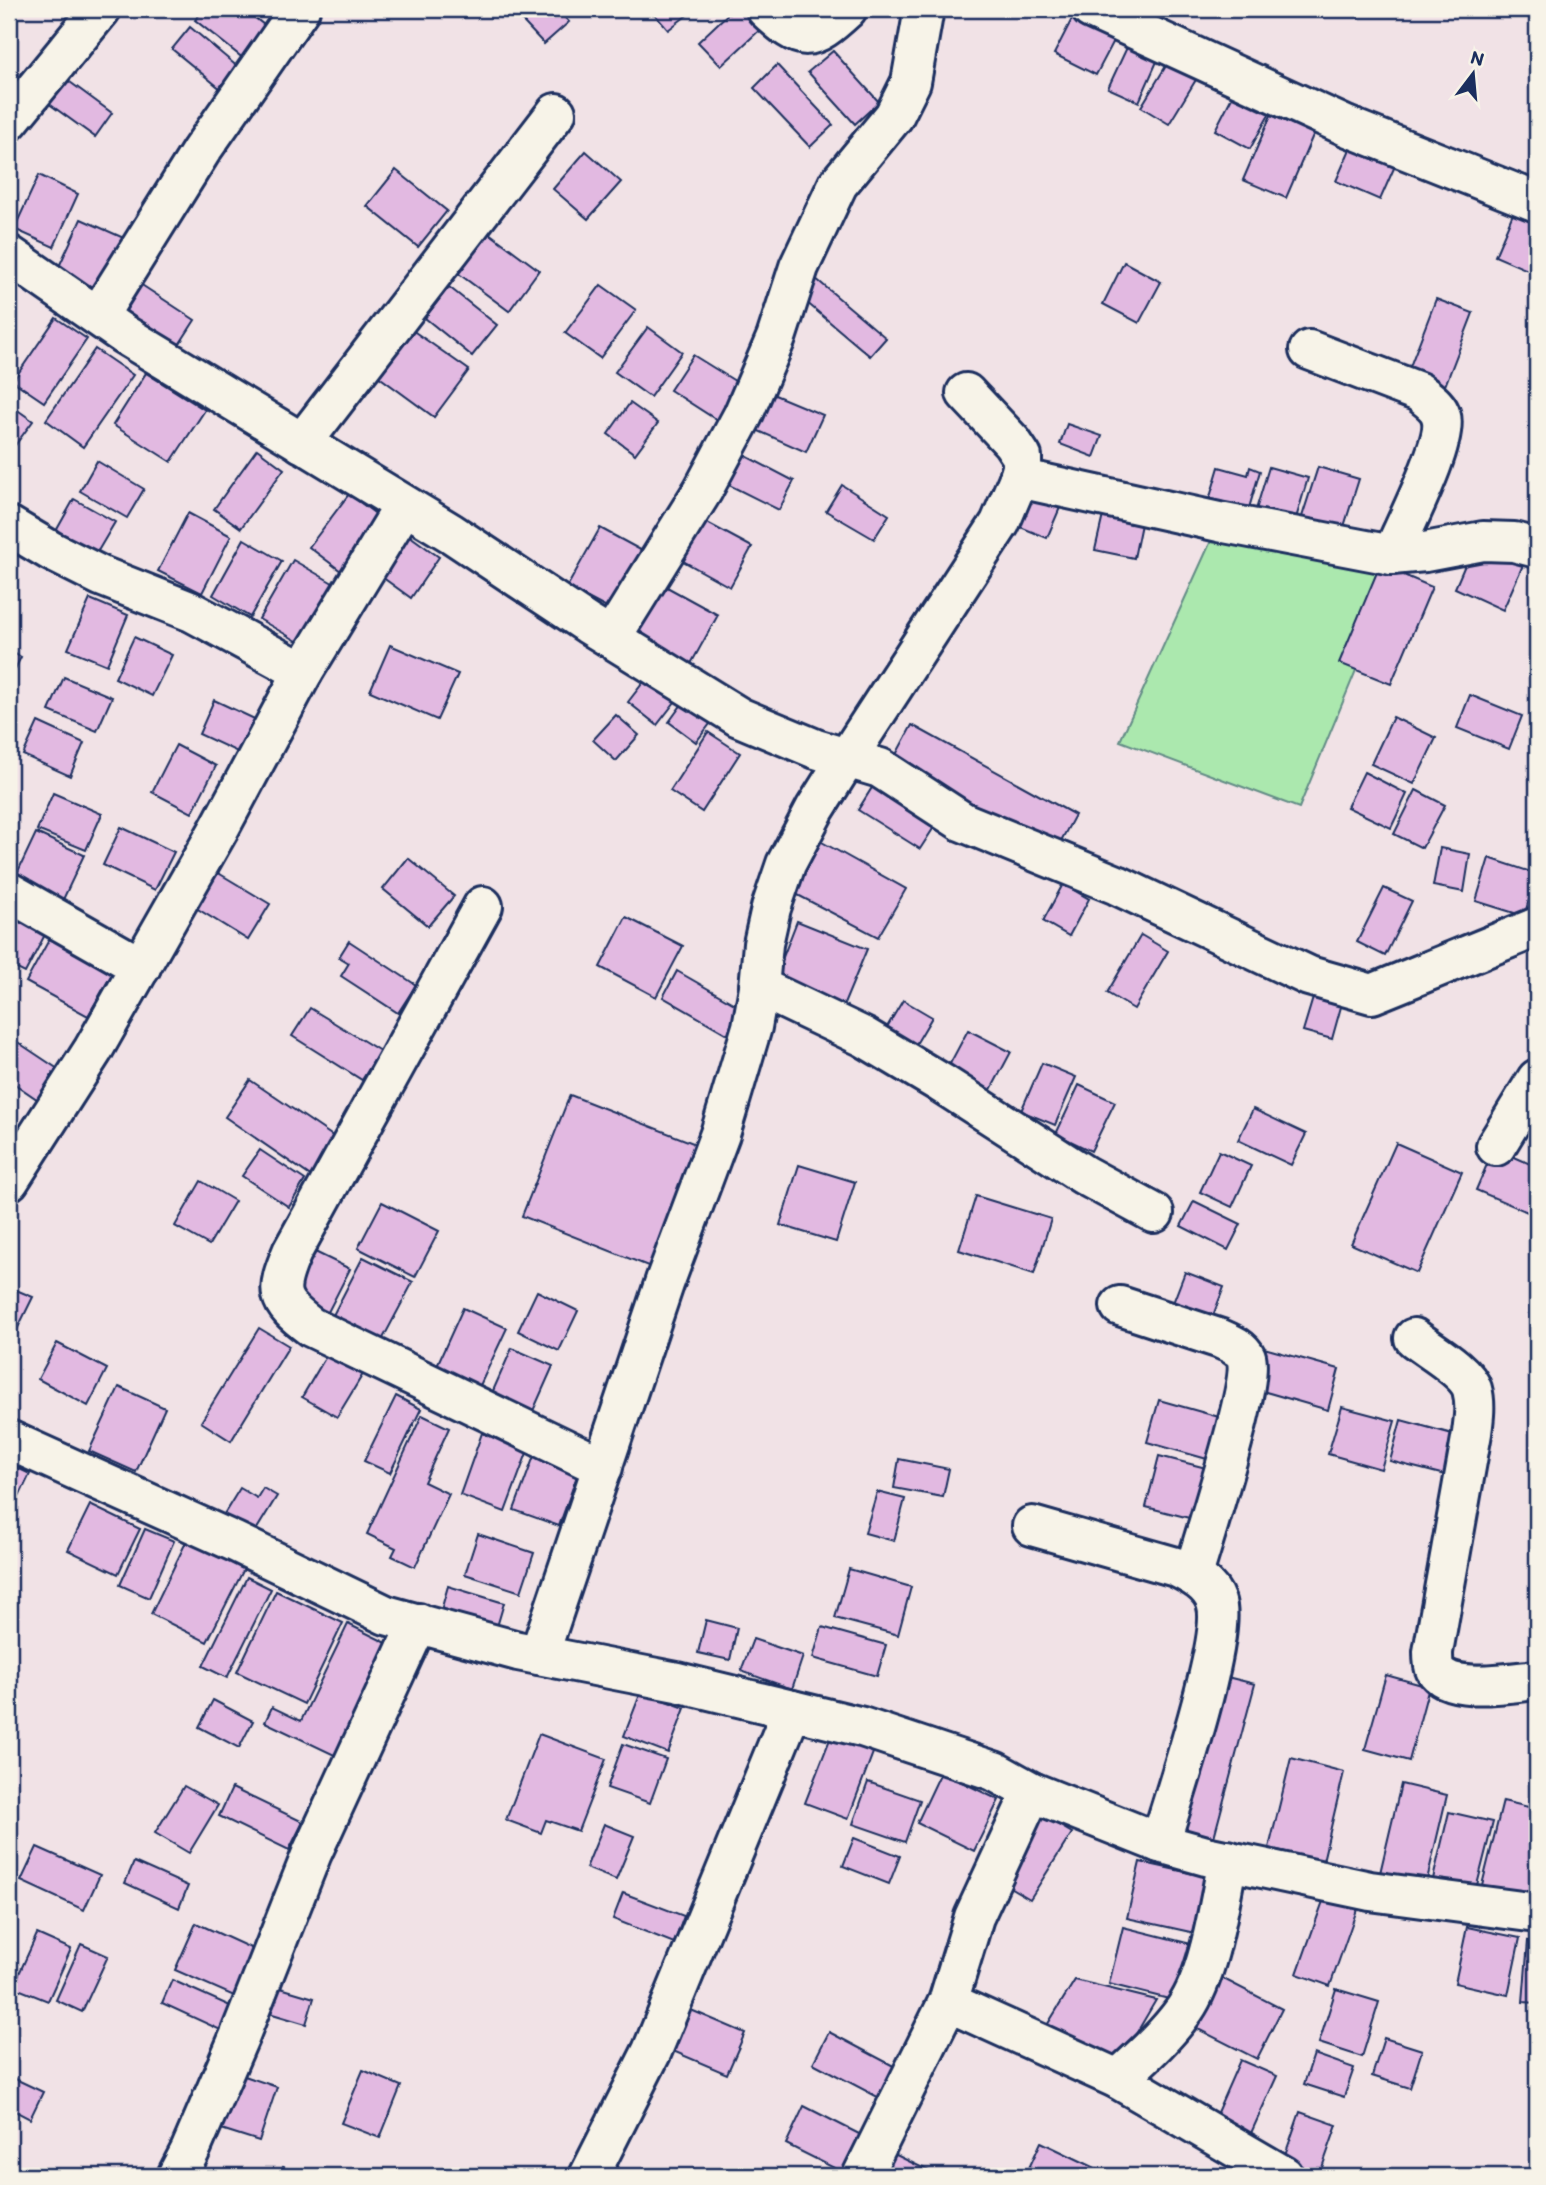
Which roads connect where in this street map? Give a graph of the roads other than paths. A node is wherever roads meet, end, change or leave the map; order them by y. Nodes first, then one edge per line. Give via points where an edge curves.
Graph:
1 (101, 9) edge
2 (300, 9) edge
3 (766, 9) edge
4 (847, 9) edge
5 (1091, 9) edge
6 (920, 10) edge
7 (556, 113) dead end
8 (9, 121) edge
9 (1537, 202) edge
10 (9, 255) edge
11 (98, 316) junction
12 (1309, 350) dead end
13 (966, 393) dead end
14 (302, 443) junction
15 (1020, 478) junction
16 (404, 506) junction
17 (9, 526) edge
18 (1537, 548) edge
19 (1392, 555) junction
20 (611, 638) junction
21 (303, 671) junction
22 (847, 758) junction
23 (9, 892) edge
24 (483, 906) dead end
25 (1537, 927) edge
26 (141, 967) junction
27 (759, 987) junction
28 (1537, 1079) edge
29 (1496, 1146) dead end
30 (9, 1181) edge
31 (1154, 1213) dead end
32 (1120, 1306) dead end
33 (1414, 1338) dead end
34 (9, 1440) edge
35 (603, 1467) junction
36 (1032, 1525) dead end
37 (1193, 1575) junction
38 (418, 1623) junction
39 (539, 1655) junction
40 (1537, 1680) edge
41 (792, 1710) junction
42 (1032, 1792) junction
43 (1160, 1843) junction
44 (1228, 1860) junction
45 (1537, 1913) edge
46 (948, 2002) junction
47 (1118, 2079) junction
48 (177, 2176) edge
49 (589, 2176) edge
50 (862, 2176) edge
51 (1284, 2176) edge

1 - 8 street
2 - 11 street via 201,150
3 - 4 street via 795,33 812,36
5 - 9 street via 1346,126
6 - 20 street via 911,82 894,116 838,184 799,267 776,338 743,415 703,490
7 - 14 street
10 - 11 street
11 - 14 street
12 - 19 street via 1419,392 1441,416 1438,450
13 - 15 street via 1017,449 1023,468
14 - 16 street
15 - 19 street
15 - 22 street via 1000,523
16 - 20 street
16 - 21 street
17 - 21 street via 101,576 192,612
18 - 19 street via 1514,541 1483,541
20 - 22 street via 739,717
21 - 26 street
22 - 25 street via 880,768 964,822 1117,885 1309,976 1372,994
22 - 27 street via 786,864 763,944
23 - 26 street
24 - 35 street via 292,1252 283,1273 281,1296 290,1311 311,1327
26 - 30 street
27 - 31 street via 864,1037 1084,1175
27 - 35 street via 720,1135 665,1280
28 - 29 street
32 - 37 street via 1221,1339 1245,1354 1248,1367 1241,1405
33 - 40 street via 1464,1376 1472,1387 1475,1407 1434,1668 1454,1682 1472,1685
34 - 38 street via 386,1615
35 - 39 street
36 - 37 street
37 - 43 street via 1216,1602 1218,1628
38 - 39 street
38 - 48 street via 312,1853 240,2035
39 - 41 street
41 - 42 street via 862,1727 994,1771
41 - 49 street via 652,2051
42 - 43 street
42 - 46 street via 974,1917
43 - 44 street
44 - 45 street via 1370,1891
44 - 47 street via 1213,1940 1192,1996 1172,2025
46 - 47 street
46 - 50 street
47 - 51 street

